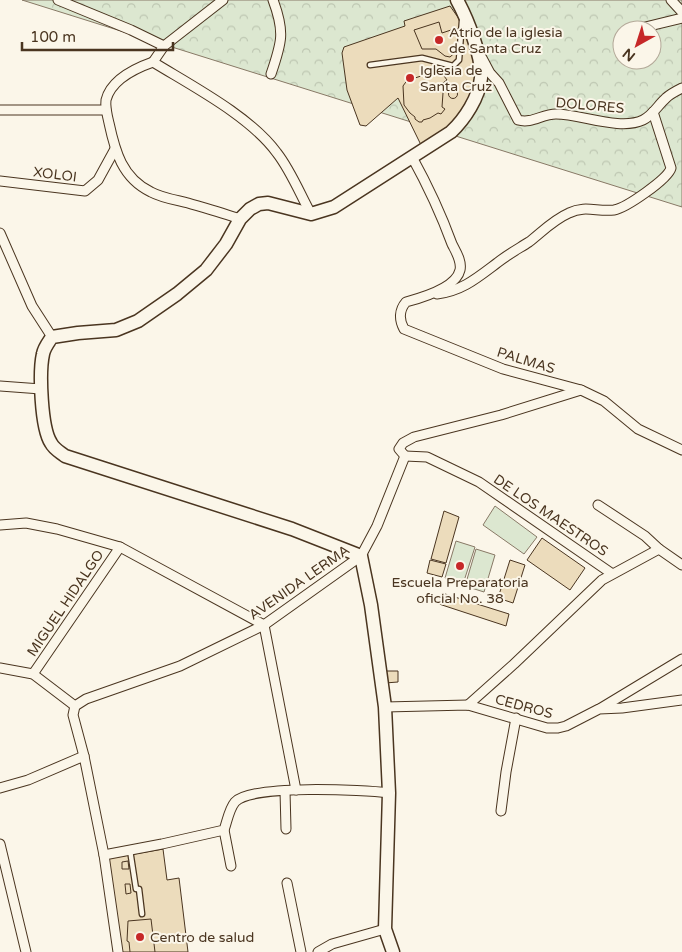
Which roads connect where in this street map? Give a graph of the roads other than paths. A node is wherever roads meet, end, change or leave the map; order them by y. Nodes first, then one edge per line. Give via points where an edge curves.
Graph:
1 (58, 0) edge
2 (223, 0) edge
3 (273, 0) edge
4 (671, 0) edge
5 (461, 4) edge
6 (682, 12) edge
7 (682, 18) edge
8 (662, 23) edge
9 (473, 39) junction
10 (164, 46) junction
11 (153, 62) junction
12 (370, 65) dead end
13 (271, 74) dead end
14 (682, 88) edge
15 (0, 110) edge
16 (106, 110) junction
17 (653, 112) junction
18 (115, 149) junction
19 (412, 157) junction
20 (0, 181) edge
21 (311, 214) junction
22 (240, 218) junction
23 (0, 233) edge
24 (430, 295) junction
25 (52, 337) junction
26 (0, 386) edge
27 (41, 390) junction
28 (581, 390) junction
29 (682, 450) edge
30 (405, 456) junction
31 (598, 505) dead end
32 (0, 525) edge
33 (120, 547) junction
34 (659, 549) junction
35 (361, 556) junction
36 (682, 565) edge
37 (611, 573) junction
38 (264, 625) junction
39 (682, 659) edge
40 (0, 668) edge
41 (33, 674) junction
42 (682, 700) edge
43 (468, 705) junction
44 (75, 706) junction
45 (385, 707) junction
46 (599, 708) junction
47 (516, 718) junction
48 (84, 756) junction
49 (0, 788) edge
50 (296, 790) junction
51 (285, 791) junction
52 (389, 792) junction
53 (502, 811) dead end
54 (286, 829) dead end
55 (224, 830) junction
56 (0, 844) edge
57 (130, 850) junction
58 (104, 855) junction
59 (231, 866) dead end
60 (287, 883) dead end
61 (142, 914) dead end
62 (386, 929) junction
63 (26, 952) edge
64 (118, 952) edge
65 (301, 952) edge
66 (318, 952) edge
67 (393, 952) edge

1 - 10 street
2 - 10 street
3 - 13 street via 282,30
4 - 6 street
5 - 9 main road
5 - 12 lane via 461,47 459,60 453,66 422,58
7 - 8 street
9 - 17 street, DOLORES via 518,120 556,114 630,122 644,120
9 - 19 main road via 481,78 462,122
10 - 11 street
11 - 16 street via 140,66 116,84 106,100
11 - 21 street via 232,112 261,135 277,153
14 - 17 street, DOLORES via 668,96
15 - 16 street
16 - 18 street
17 - 24 street, PALMAS via 671,168 664,179 618,209 584,208 556,219 471,283 455,291
18 - 20 street, XOLOI via 98,180 85,190
18 - 22 street via 124,170 151,192
19 - 21 main road via 334,207
19 - 24 street, PALMAS via 460,260 460,270 453,281
21 - 22 main road via 268,203 259,204
22 - 25 main road via 226,244 206,270 158,309 116,330
23 - 25 street via 32,306
24 - 28 street, PALMAS via 406,302 400,320 404,328 503,369
25 - 27 main road via 43,354
26 - 27 street
27 - 35 main road via 47,434 50,442 65,456 292,529
28 - 29 street, PALMAS via 604,401 638,429
28 - 30 street, AVENIDA LERMA via 414,437 399,448
30 - 35 street, AVENIDA LERMA via 377,526
30 - 37 street, DE LOS MAESTROS via 427,457 479,482
31 - 34 street
32 - 33 street via 26,523
33 - 38 street
33 - 41 street, MIGUEL HIDALGO
34 - 36 street
34 - 37 street
35 - 38 street, AVENIDA LERMA
35 - 45 main road
37 - 43 street, DE LOS MAESTROS
38 - 44 street, AVENIDA LERMA via 201,657 86,699
38 - 50 street
39 - 46 street
40 - 41 street
41 - 44 street
42 - 46 street, CEDROS
43 - 45 street, CEDROS
43 - 47 street, CEDROS
44 - 48 street via 73,715
45 - 52 main road
46 - 47 street, CEDROS via 558,728 547,728
47 - 53 street
48 - 49 street
48 - 58 street
50 - 51 street
50 - 52 street
51 - 54 street
51 - 55 street via 236,801
52 - 62 main road
55 - 57 street
55 - 59 street
56 - 63 street
57 - 58 street
57 - 61 lane
58 - 64 street
60 - 65 street
62 - 66 street via 332,944
62 - 67 main road

